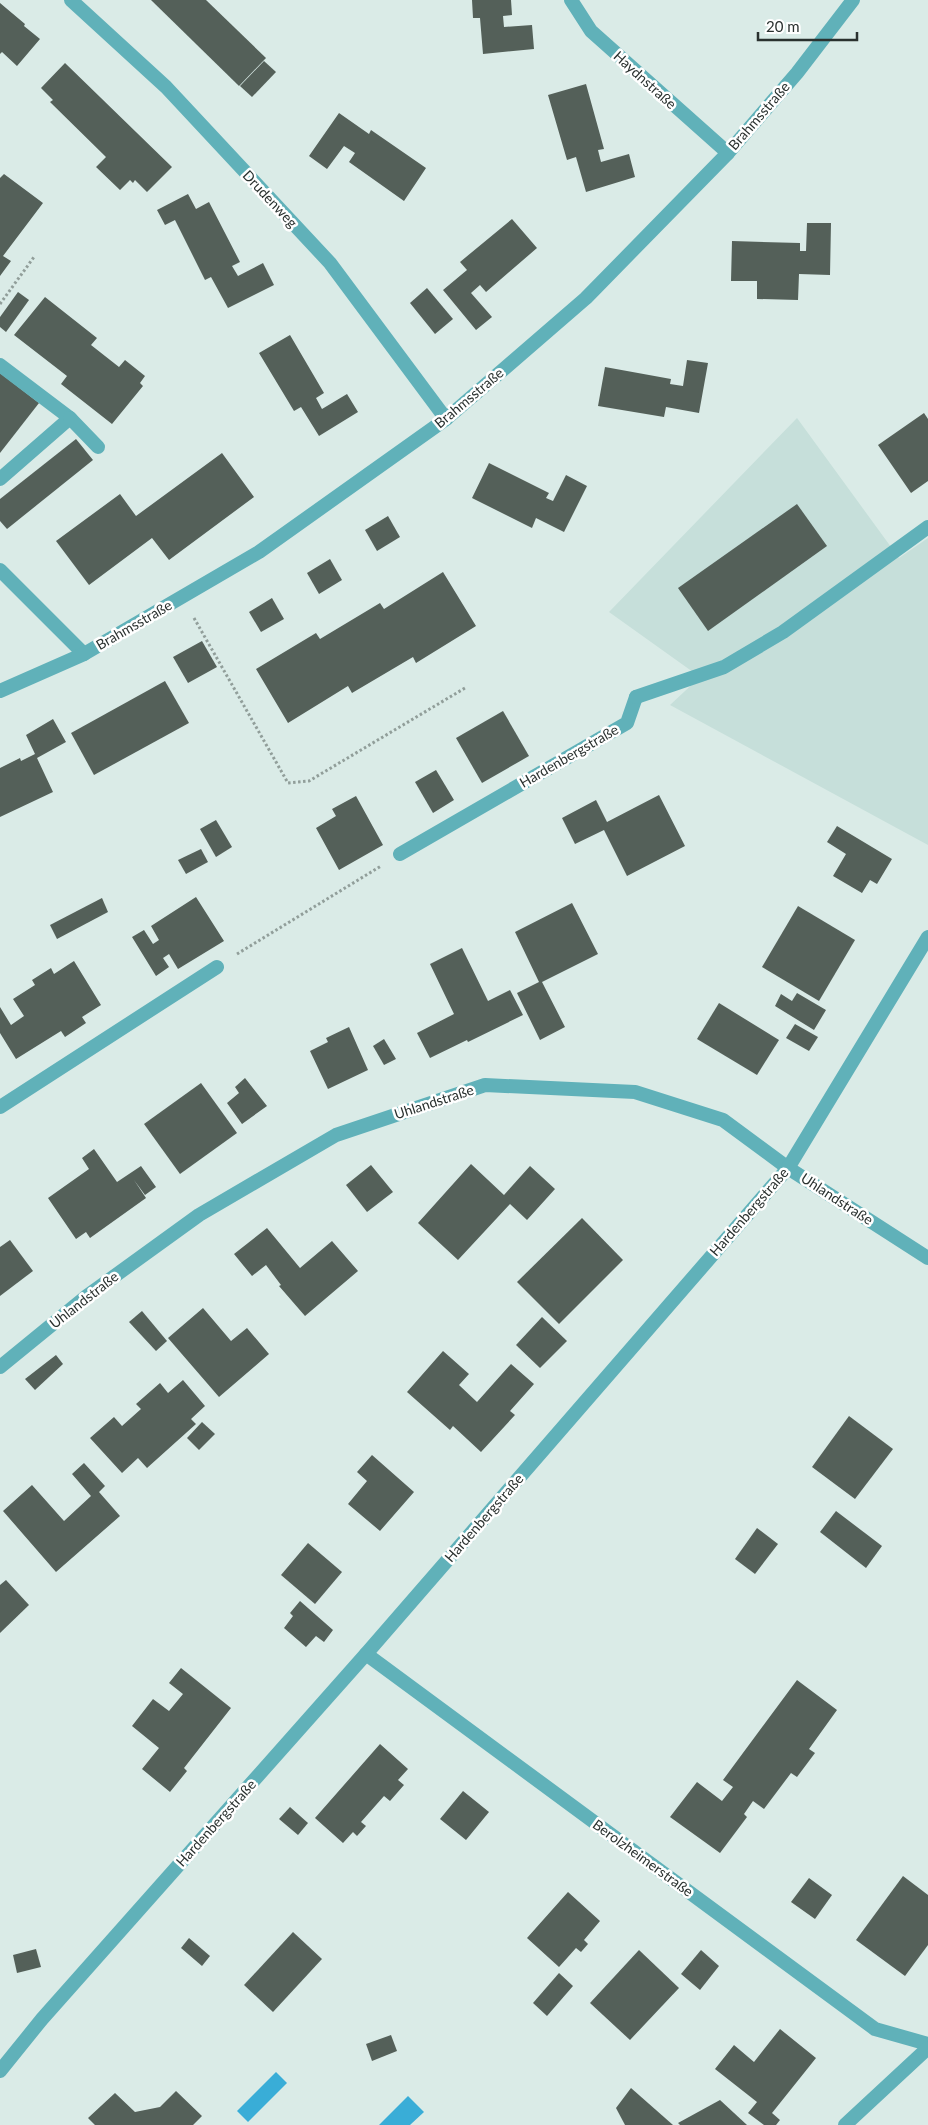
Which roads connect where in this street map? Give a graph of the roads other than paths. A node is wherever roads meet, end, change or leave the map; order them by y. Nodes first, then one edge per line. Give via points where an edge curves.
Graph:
1 (71, 0) edge
2 (570, 0) edge
3 (853, 0) edge
4 (728, 153) junction
5 (0, 365) edge
6 (70, 418) junction
7 (446, 419) junction
8 (98, 447) dead end
9 (0, 479) edge
10 (928, 527) edge
11 (0, 570) edge
12 (84, 654) junction
13 (0, 691) edge
14 (400, 854) road end
15 (928, 937) edge
16 (218, 966) road end
17 (0, 1107) edge
18 (788, 1168) junction
19 (928, 1258) edge
20 (0, 1367) edge
21 (366, 1654) junction
22 (928, 2046) edge
23 (0, 2071) edge
24 (845, 2125) edge

1 - 7 street, Drudenweg via 166,87 330,264
2 - 4 street, Haydnstraße via 591,32
3 - 4 street, Brahmsstraße
4 - 7 street, Brahmsstraße via 586,298
5 - 6 street
6 - 8 street
6 - 9 street
7 - 12 street, Brahmsstraße via 259,552
10 - 14 street, Hardenbergstraße via 783,632 724,667 636,697 627,723
11 - 12 street
12 - 13 street, Brahmsstraße
15 - 18 street, Hardenbergstraße
16 - 17 street
18 - 19 street, Uhlandstraße
18 - 20 street, Uhlandstraße via 722,1120 635,1092 485,1085 336,1135 199,1215 87,1296
18 - 21 street, Hardenbergstraße
21 - 22 street, Berolzheimerstraße via 875,2029
21 - 23 street, Hardenbergstraße via 42,2019
22 - 24 street

